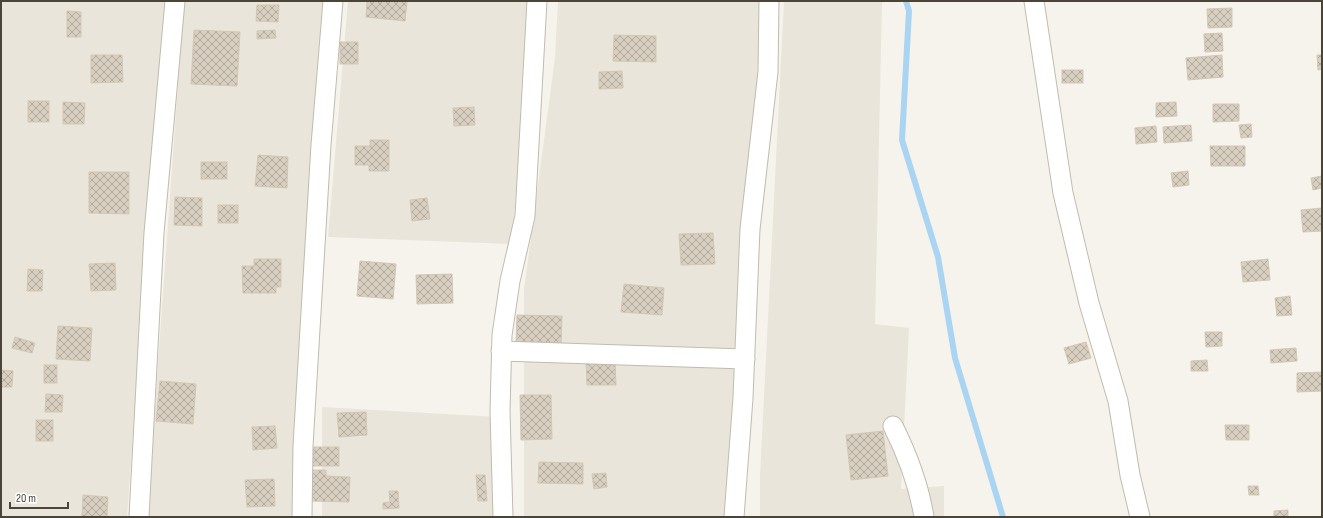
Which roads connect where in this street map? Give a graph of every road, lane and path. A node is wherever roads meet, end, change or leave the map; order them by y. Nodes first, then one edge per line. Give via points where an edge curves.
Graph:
1 (175, 1) edge
2 (333, 1) edge
3 (537, 1) edge
4 (769, 1) edge
5 (1034, 1) edge
6 (501, 351) junction
7 (745, 359) junction
8 (893, 426) dead end
9 (139, 517) edge
10 (302, 517) edge
11 (503, 517) edge
12 (734, 517) edge
13 (924, 517) edge
14 (1140, 517) edge

1 - 9 street via 154,233
2 - 10 street via 320,153 303,446
3 - 6 street via 525,216 510,281
4 - 7 street via 768,72 750,230
5 - 14 street via 1063,192 1089,303 1118,401
6 - 7 street
6 - 11 street
7 - 12 street
8 - 13 street via 903,446

